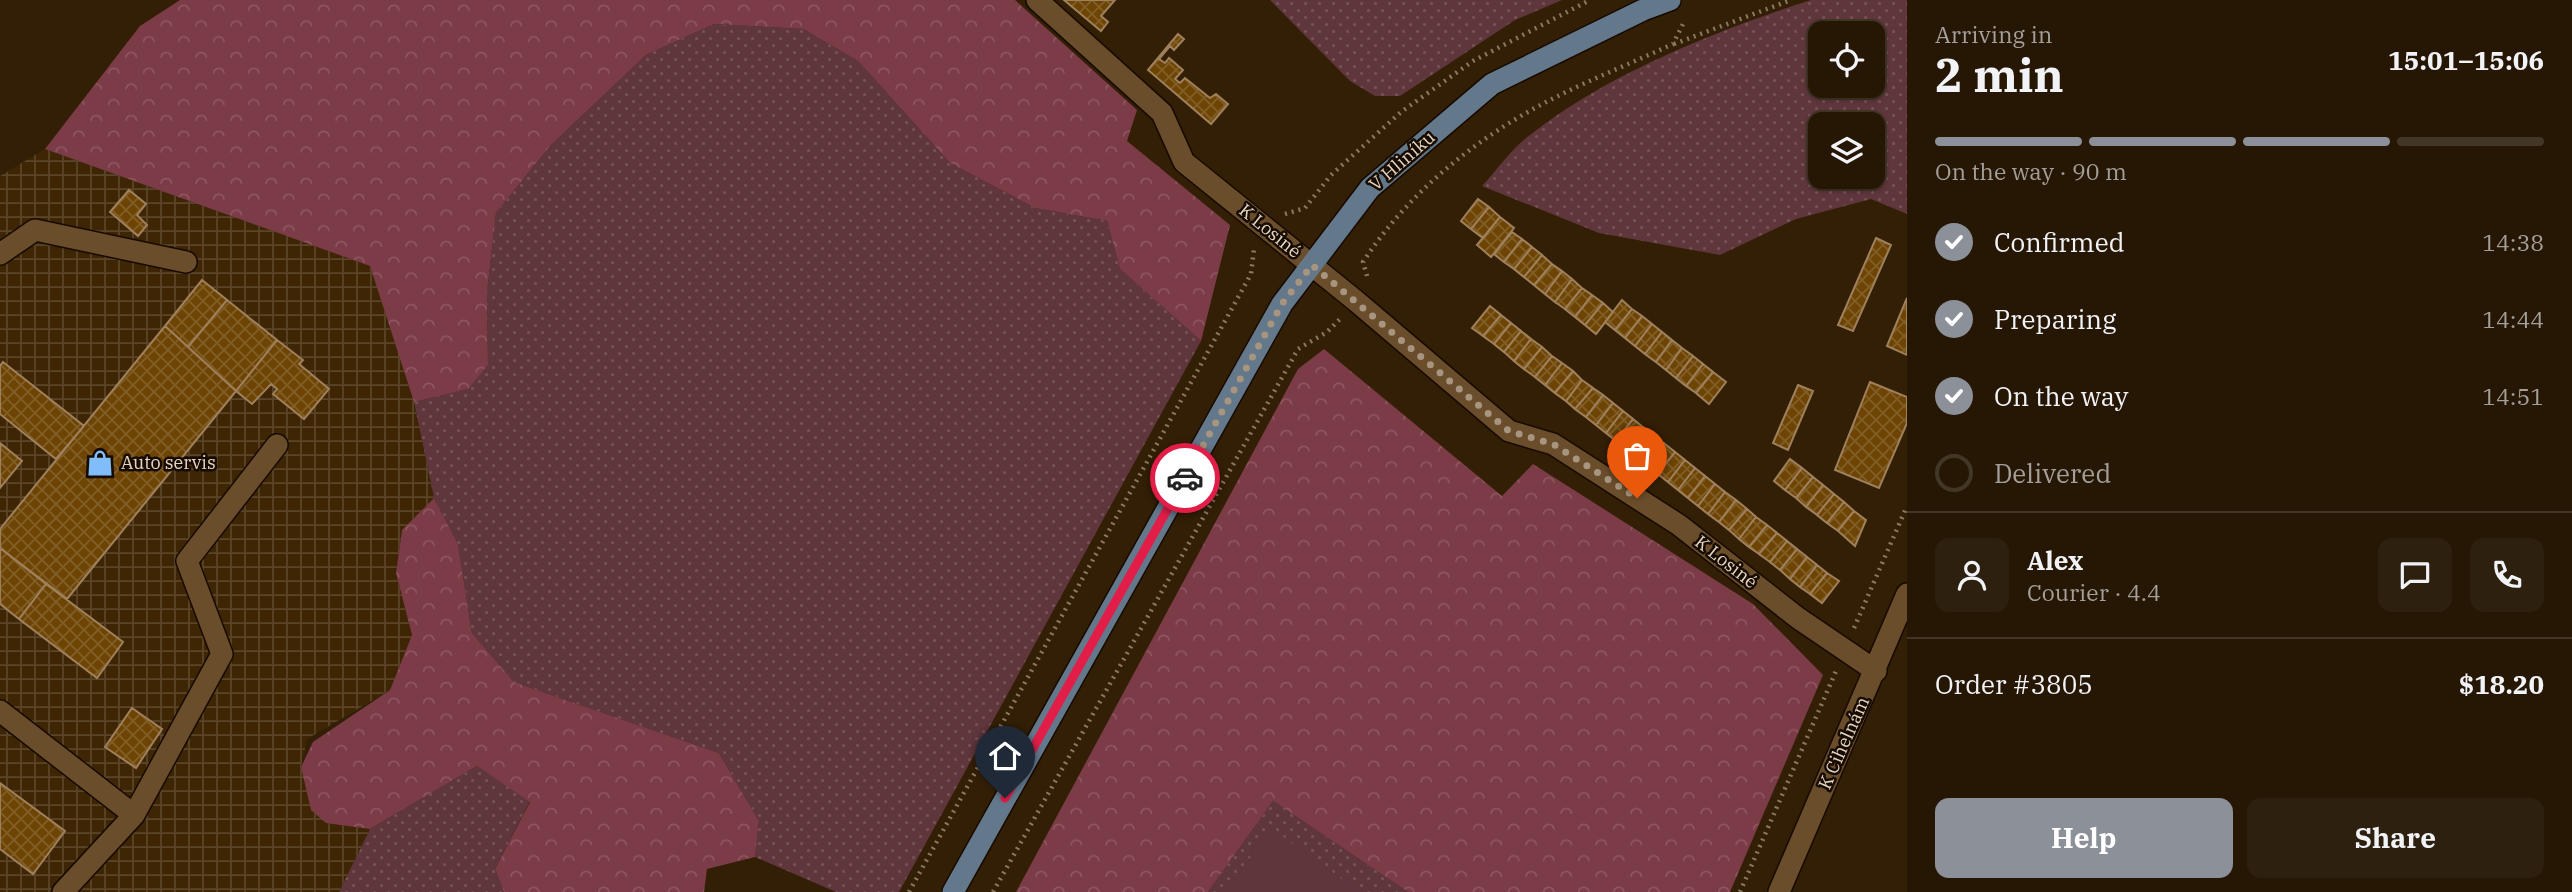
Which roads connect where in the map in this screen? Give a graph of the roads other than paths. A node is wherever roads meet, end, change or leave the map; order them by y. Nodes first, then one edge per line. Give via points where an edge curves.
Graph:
1 (1037, 0) edge
2 (1670, 0) edge
3 (0, 254) edge
4 (186, 262) dead end
5 (1312, 265) junction
6 (277, 445) dead end
7 (1907, 594) edge
8 (1876, 671) junction
9 (0, 711) edge
10 (134, 815) junction
11 (63, 892) edge
12 (953, 892) edge
13 (1779, 892) edge

1 - 5 street, K Losiné via 1162,113 1184,162
2 - 5 main road, V Hliníku via 1492,84 1370,188
3 - 4 street via 35,230
5 - 8 street, K Losiné via 1509,431 1553,444 1679,525 1798,618
5 - 12 main road, V Hliníku via 1282,304
6 - 10 street via 187,561 222,654
7 - 8 street, K Cihelnám
8 - 13 street, K Cihelnám
9 - 10 street
10 - 11 street

